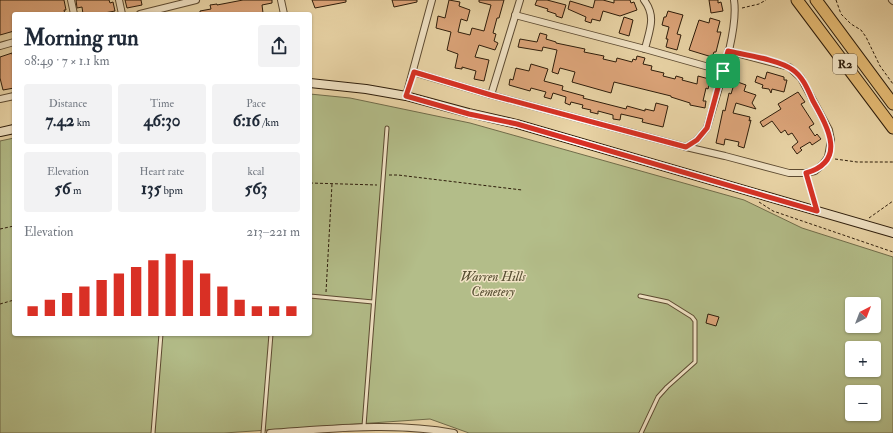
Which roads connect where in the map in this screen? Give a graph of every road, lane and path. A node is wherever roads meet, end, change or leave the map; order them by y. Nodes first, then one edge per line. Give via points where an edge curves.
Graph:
1 (70, 0) edge
2 (119, 0) edge
3 (196, 0) edge
4 (281, 0) edge
5 (432, 0) edge
6 (520, 0) edge
7 (644, 0) edge
8 (734, 0) edge
9 (766, 0) edge
10 (797, 0) edge
11 (816, 0) edge
12 (836, 0) edge
13 (170, 3) edge
14 (736, 9) junction
15 (73, 12) edge
16 (122, 12) edge
17 (145, 12) edge
18 (284, 12) edge
19 (515, 15) junction
20 (12, 43) edge
21 (0, 46) edge
22 (645, 49) junction
23 (728, 51) junction
24 (723, 71) junction
25 (414, 72) junction
26 (312, 83) edge
27 (893, 84) edge
28 (491, 95) junction
29 (12, 96) edge
30 (406, 96) junction
31 (0, 99) edge
32 (893, 104) edge
33 (387, 128) dead end
34 (893, 128) edge
35 (12, 129) edge
36 (0, 132) edge
37 (686, 147) junction
38 (828, 157) junction
39 (893, 162) edge
40 (806, 173) junction
41 (384, 176) junction
42 (312, 183) edge
43 (332, 184) junction
44 (383, 185) junction
45 (522, 190) dead end
46 (749, 192) junction
47 (893, 201) edge
48 (817, 211) junction
49 (858, 223) junction
50 (12, 226) edge
51 (0, 229) edge
52 (891, 232) edge
53 (893, 252) edge
54 (312, 296) edge
55 (640, 296) dead end
56 (326, 297) junction
57 (12, 301) edge
58 (373, 302) junction
59 (0, 304) edge
60 (161, 336) edge
61 (271, 336) edge
62 (364, 426) junction
63 (153, 433) edge
64 (263, 433) edge
65 (270, 433) edge
66 (454, 433) edge
67 (641, 433) edge

1 - 15 street
2 - 16 street
3 - 13 street
4 - 18 street
5 - 25 street
6 - 19 street
7 - 22 street via 650,9 652,19
8 - 14 street
9 - 14 path
10 - 34 highway, R2
11 - 32 highway, R2
12 - 27 path via 844,18 861,30 866,37 876,60
13 - 17 street
14 - 23 street
19 - 22 street
19 - 28 street
20 - 21 street
22 - 24 street
23 - 24 street
23 - 38 street via 789,67 801,78 829,130 831,140
24 - 37 street via 707,128 697,140
25 - 28 street
25 - 30 street
26 - 30 street
28 - 37 street
29 - 31 street
30 - 46 street via 469,114 517,124
33 - 41 lane
35 - 36 street
37 - 40 street via 789,173
38 - 39 path via 857,162
38 - 40 street via 819,168
40 - 48 path
41 - 44 lane
41 - 45 path via 398,175
42 - 43 path
43 - 44 path
43 - 56 path
44 - 58 lane
46 - 48 street
46 - 53 path via 755,200 774,212
47 - 49 path
48 - 49 street
49 - 52 street
50 - 51 path
54 - 56 lane
55 - 67 lane via 668,302 692,317 695,321 696,357 694,364 658,397
56 - 58 lane
57 - 59 path
58 - 62 lane
60 - 63 lane
61 - 64 lane
62 - 65 street
62 - 66 street via 405,426

